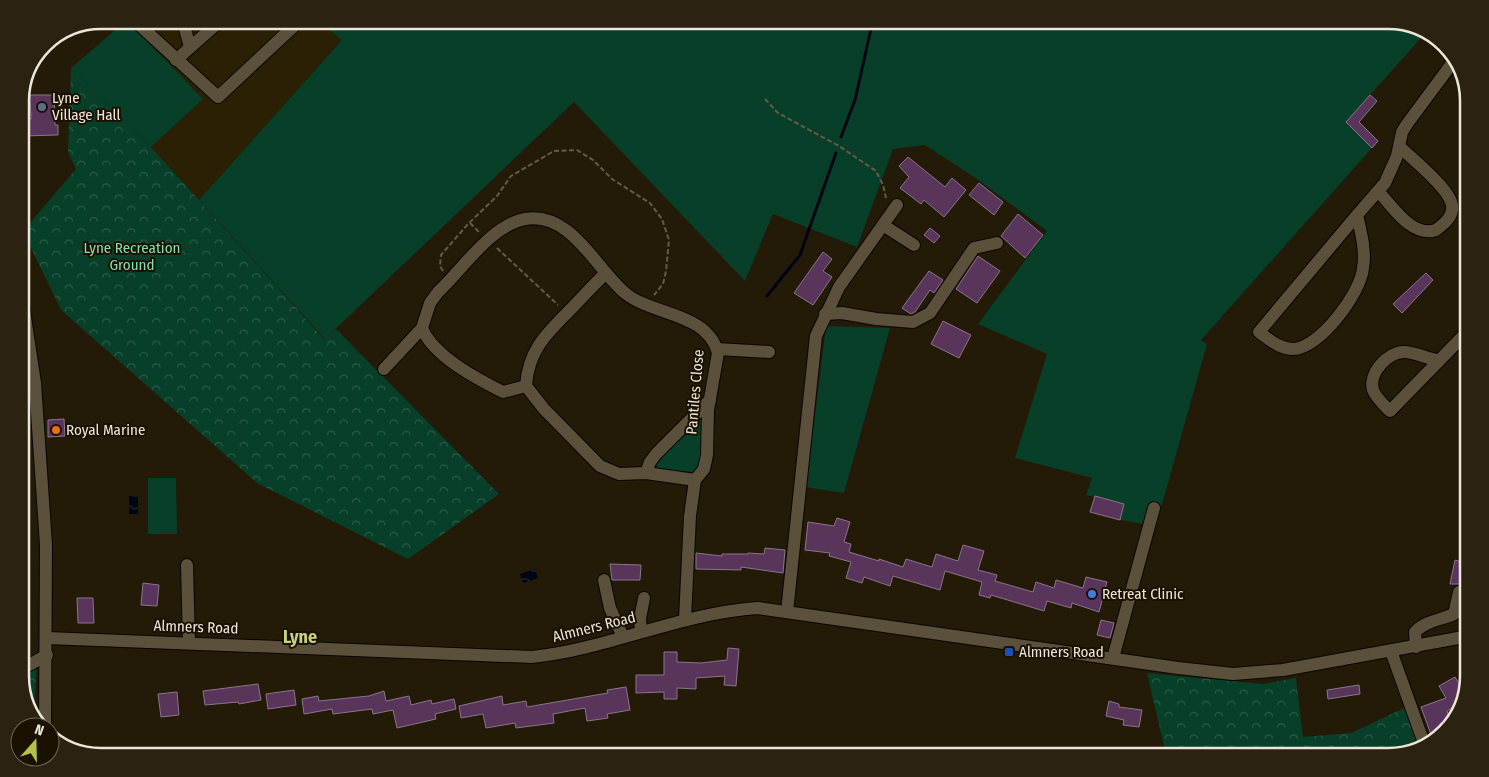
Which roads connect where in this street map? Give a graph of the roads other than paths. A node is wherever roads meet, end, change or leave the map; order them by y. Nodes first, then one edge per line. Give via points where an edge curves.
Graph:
1 (143, 29) edge
2 (185, 29) edge
3 (211, 29) edge
4 (291, 29) edge
5 (190, 47) junction
6 (176, 60) junction
7 (1451, 65) edge
8 (1399, 146) junction
9 (1378, 191) junction
10 (1358, 215) junction
11 (996, 243) dead end
12 (914, 245) dead end
13 (606, 273) junction
14 (825, 314) junction
15 (422, 328) junction
16 (1460, 339) edge
17 (29, 343) edge
18 (717, 350) junction
19 (769, 352) dead end
20 (1438, 360) junction
21 (384, 369) dead end
22 (526, 386) junction
23 (710, 400) junction
24 (646, 473) junction
25 (695, 480) junction
26 (1154, 508) dead end
27 (187, 564) dead end
28 (604, 580) dead end
29 (1459, 592) dead end
30 (644, 598) dead end
31 (787, 612) junction
32 (684, 620) junction
33 (641, 632) junction
34 (623, 636) junction
35 (47, 638) junction
36 (1460, 638) edge
37 (189, 643) junction
38 (1416, 647) junction
39 (1391, 651) junction
40 (47, 655) junction
41 (1113, 658) junction
42 (29, 665) edge
43 (45, 717) edge
44 (1423, 740) edge

1 - 6 street
2 - 5 street
3 - 5 street
4 - 6 street via 218,97
5 - 6 street
7 - 8 street via 1407,124
8 - 9 street via 1385,183
8 - 9 street via 1445,191 1452,203 1451,214 1436,230 1421,232 1411,226
9 - 10 street
10 - 10 street via 1364,268 1353,295 1335,319 1311,342 1296,349 1275,344 1259,332
11 - 14 street via 974,248 930,313 913,322 842,313
12 - 14 street via 890,215 839,287
13 - 15 street, Pantiles Close via 575,236 561,227 524,219 499,231 451,280 430,303
13 - 18 street, Pantiles Close via 625,293 703,329
13 - 22 street via 549,330 536,348 527,372
14 - 31 street via 816,336
15 - 21 street
15 - 22 street via 432,344 474,377 503,392
16 - 20 street
17 - 35 street via 35,382 46,545
18 - 19 street
18 - 23 street, Pantiles Close
20 - 20 street via 1405,352 1393,356 1376,371 1373,389 1376,396 1390,411
22 - 24 street via 600,466 619,474
23 - 24 street via 656,454
23 - 25 street, Pantiles Close via 704,469
24 - 25 street
25 - 32 street, Pantiles Close
26 - 41 street
27 - 37 street
28 - 34 street via 610,608
29 - 38 street via 1454,614 1421,625 1415,632
30 - 33 street
31 - 32 street, Almners Road via 758,608 726,610
31 - 41 street, Almners Road
32 - 33 street, Almners Road
33 - 34 street, Almners Road
34 - 37 street, Almners Road via 560,654 532,656
35 - 37 street, Almners Road
35 - 40 street
36 - 38 street, Almners Road
38 - 39 street, Almners Road
39 - 41 street, Almners Road via 1283,670 1233,674
39 - 44 street
40 - 42 street
40 - 43 street

